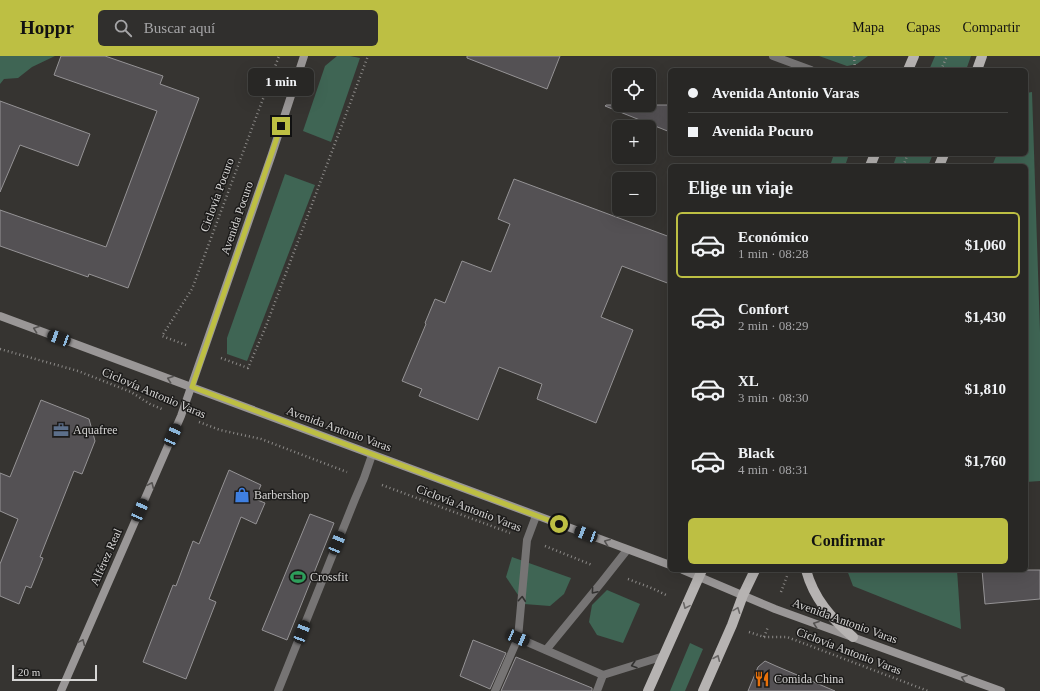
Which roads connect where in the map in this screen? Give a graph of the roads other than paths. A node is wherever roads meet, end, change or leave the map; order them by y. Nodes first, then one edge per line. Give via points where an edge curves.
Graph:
1 (304, 56) edge
2 (773, 56) edge
3 (914, 56) edge
4 (982, 56) edge
5 (806, 68) edge
6 (909, 68) edge
7 (978, 68) edge
8 (0, 316) edge
9 (192, 387) junction
10 (372, 455) junction
11 (536, 516) junction
12 (627, 550) junction
13 (668, 564) edge
14 (754, 572) edge
15 (807, 572) edge
16 (701, 573) edge
17 (743, 595) junction
18 (853, 637) junction
19 (518, 638) junction
20 (546, 650) junction
21 (664, 656) junction
22 (604, 675) junction
23 (61, 691) edge
24 (278, 691) edge
25 (495, 691) edge
26 (596, 691) edge
27 (648, 691) edge
28 (703, 691) edge
29 (1001, 691) edge

1 - 9 main road, Avenida Pocuro
2 - 5 street
3 - 6 main road
4 - 7 main road
9 -> 8 main road, Avenida Antonio Varas
9 - 10 main road, Avenida Antonio Varas
23 -> 9 main road, Alférez Real
10 - 11 main road, Avenida Antonio Varas
10 - 24 street
12 -> 11 main road, Avenida Antonio Varas
19 -> 11 street via 527,540
12 - 13 main road, Avenida Antonio Varas
12 -> 20 street
14 - 17 main road
15 - 18 main road via 821,604
16 - 17 main road, Avenida Antonio Varas
16 -> 21 main road
18 -> 17 main road, Avenida Antonio Varas
28 -> 17 main road
29 -> 18 main road, Avenida Antonio Varas
19 - 20 street
19 - 25 street
20 - 22 street
21 -> 22 street
21 - 27 main road
22 - 26 street

